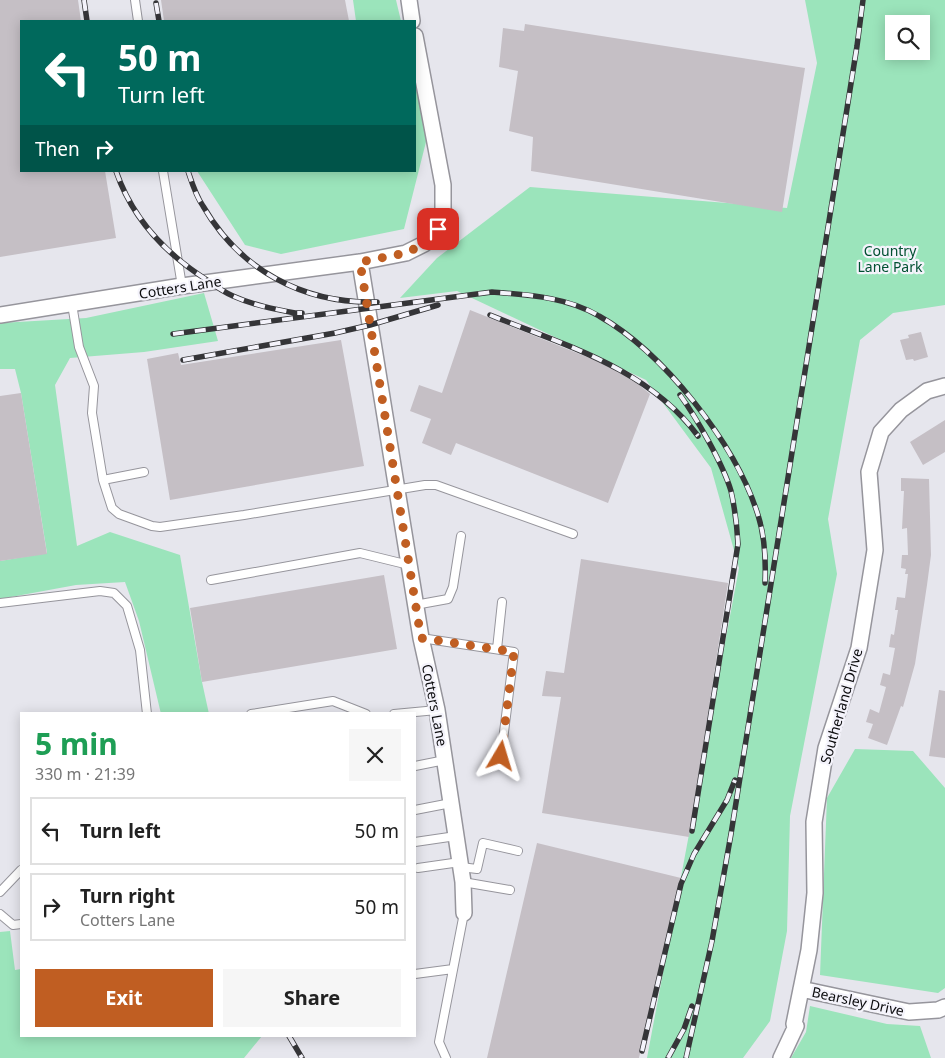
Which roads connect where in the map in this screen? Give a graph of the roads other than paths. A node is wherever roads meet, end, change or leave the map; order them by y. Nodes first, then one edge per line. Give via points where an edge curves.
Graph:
1 (134, 0) edge
2 (409, 0) edge
3 (138, 20) edge
4 (412, 20) edge
5 (416, 41) edge
6 (163, 172) edge
7 (360, 262) junction
8 (182, 286) junction
9 (72, 304) junction
10 (0, 315) edge
11 (945, 386) edge
12 (144, 472) dead end
13 (103, 480) junction
14 (396, 490) junction
15 (572, 534) dead end
16 (461, 536) dead end
17 (409, 565) junction
18 (211, 580) dead end
19 (502, 602) dead end
20 (0, 604) edge
21 (416, 605) junction
22 (421, 638) junction
23 (497, 649) junction
24 (437, 710) junction
25 (147, 712) edge
26 (264, 712) edge
27 (361, 712) edge
28 (416, 712) edge
29 (501, 756) dead end
30 (445, 760) junction
31 (416, 766) edge
32 (451, 803) junction
33 (416, 810) edge
34 (456, 836) junction
35 (416, 842) edge
36 (518, 851) dead end
37 (418, 868) dead end
38 (462, 870) junction
39 (20, 871) edge
40 (510, 890) dead end
41 (0, 892) edge
42 (464, 913) joint
43 (0, 914) edge
44 (20, 924) edge
45 (453, 970) junction
46 (416, 974) edge
47 (801, 989) junction
48 (945, 1007) edge
49 (446, 1058) edge
50 (781, 1058) edge

1 - 3 lane
2 - 4 street
5 - 7 street, Cotters Lane via 443,185 443,210 438,229 424,244 406,253
6 - 8 lane
7 - 8 street, Cotters Lane
7 - 14 street, Cotters Lane
8 - 9 street, Cotters Lane
9 - 10 street, Cotters Lane
9 - 13 lane via 78,347 94,386 92,413
11 - 47 street, Southerland Drive via 927,390 901,410 881,432 869,472 875,550 859,648 826,748 814,822 815,892
12 - 13 lane
13 - 14 lane via 112,508 119,514 160,527
14 - 15 lane via 425,484 436,486
14 - 17 street, Cotters Lane
16 - 21 lane via 448,599
17 - 18 lane via 360,553
17 - 21 street, Cotters Lane
19 - 23 lane
20 - 25 lane via 100,591 114,593 127,606 140,650
21 - 22 street, Cotters Lane
22 - 23 lane
22 - 24 street, Cotters Lane
23 - 29 lane via 514,652
24 - 28 lane
24 - 30 street, Cotters Lane
26 - 27 lane via 333,701
30 - 31 lane
30 - 32 street, Cotters Lane
32 - 33 lane
32 - 34 street, Cotters Lane
34 - 35 lane
34 - 38 street, Cotters Lane
36 - 38 lane via 483,843 477,869
37 - 38 lane
38 - 40 lane
38 - 42 street, Cotters Lane
39 - 41 lane
42 - 45 lane
43 - 44 lane via 13,925
45 - 46 lane
45 - 49 lane via 439,1042
47 - 48 street, Bearsley Drive via 909,1012
47 - 50 street, Southerland Drive via 796,1026

